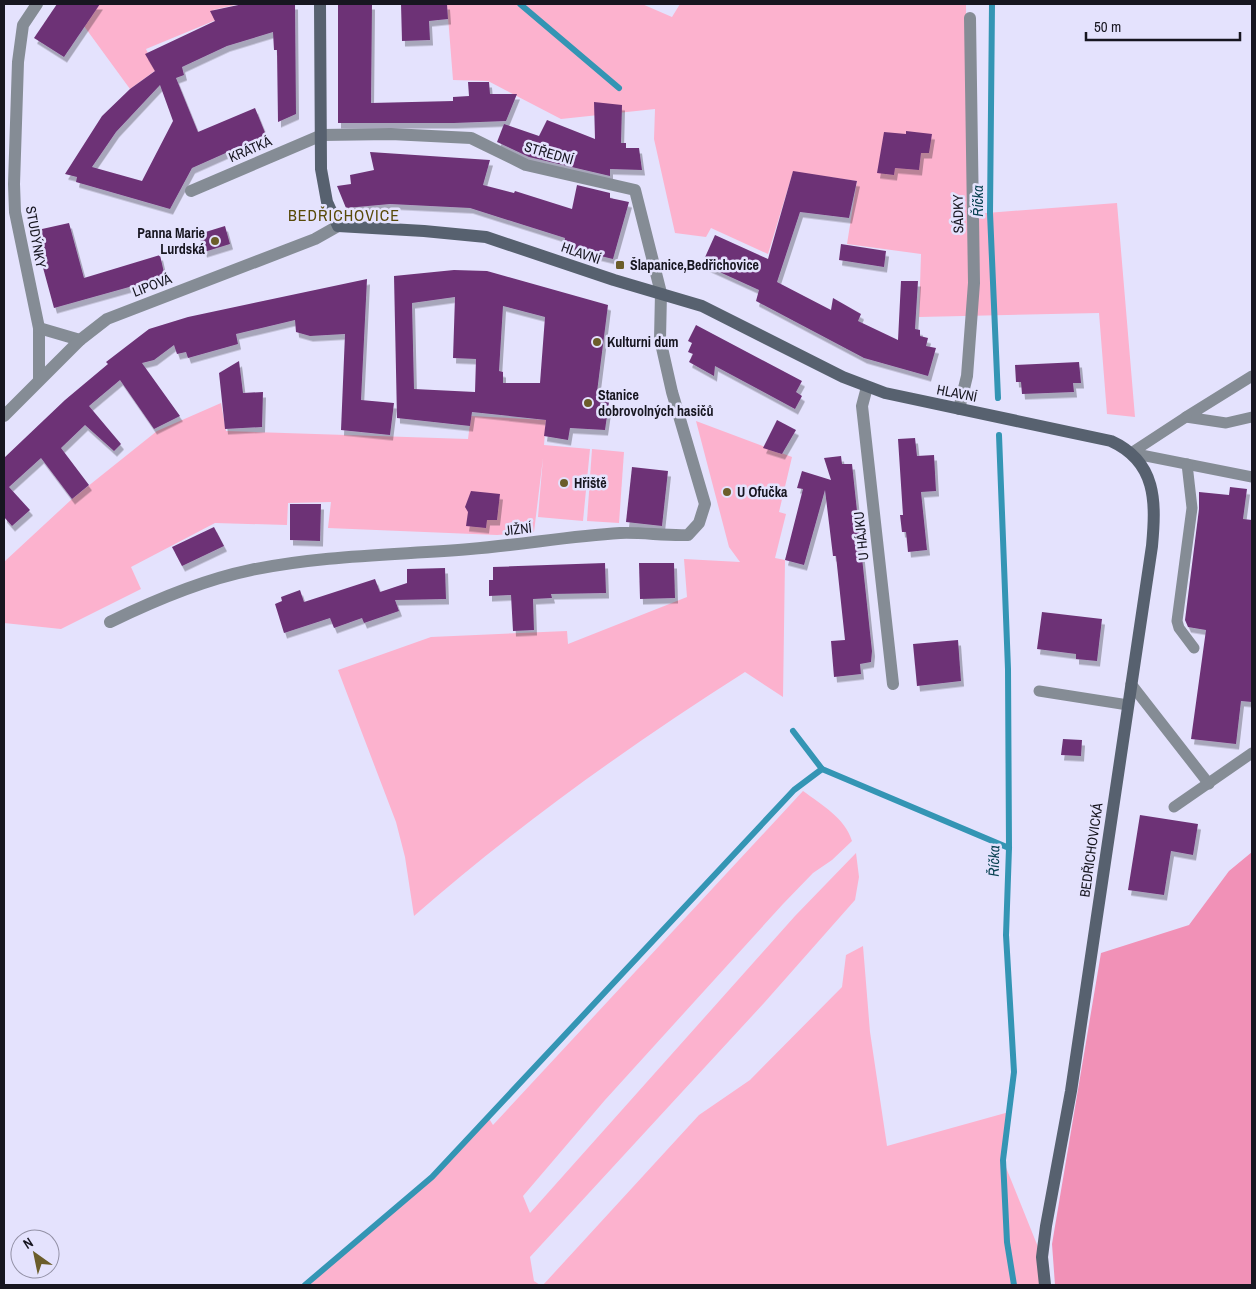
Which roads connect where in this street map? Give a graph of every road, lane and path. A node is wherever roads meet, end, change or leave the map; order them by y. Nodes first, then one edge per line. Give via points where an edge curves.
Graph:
1 (37, 4) edge
2 (320, 4) edge
3 (970, 18) dead end
4 (322, 135) junction
5 (191, 191) dead end
6 (338, 226) junction
7 (661, 293) junction
8 (39, 328) junction
9 (80, 340) junction
10 (1252, 376) edge
11 (39, 380) junction
12 (867, 387) junction
13 (959, 409) junction
14 (4, 416) edge
15 (1186, 417) junction
16 (1252, 417) edge
17 (1131, 453) junction
18 (1187, 464) junction
19 (1252, 478) edge
20 (110, 622) dead end
21 (1194, 648) dead end
22 (893, 684) dead end
23 (1131, 684) junction
24 (1039, 691) dead end
25 (1128, 705) junction
26 (1252, 753) edge
27 (1209, 784) junction
28 (1174, 807) dead end
29 (1045, 1285) edge

1 - 8 street, STUDÝNKY via 22,25 14,184 15,212
2 - 4 street
3 - 13 street, SÁDKY via 974,283 967,376
4 - 5 street, KRÁTKÁ
4 - 6 street via 322,177 327,202
4 - 7 street, STŘEDNÍ via 471,138 526,165 635,190
6 - 7 street, HLAVNÍ via 486,238
6 - 9 street, LIPOVÁ via 316,238 107,319
7 - 12 street, HLAVNÍ via 702,306
7 - 20 street, JIŽNÍ via 660,338 672,392 705,504 699,523 688,535 622,533 470,549 343,557 259,569 200,584
8 - 9 street
8 - 11 street, STUDÝNKY
9 - 11 street, LIPOVÁ
10 - 15 lane
11 - 14 street, LIPOVÁ
12 - 13 street, HLAVNÍ
12 - 22 street, U HÁJKU via 862,406
13 - 17 street, HLAVNÍ via 1097,436
15 - 16 lane via 1226,423
15 - 17 lane
17 - 18 lane
17 - 23 street, BEDŘICHOVICKÁ via 1147,475 1154,504 1152,546
18 - 19 lane
18 - 21 lane via 1192,508 1177,621
23 - 25 street, BEDŘICHOVICKÁ
23 - 27 lane
24 - 25 lane
25 - 29 street, BEDŘICHOVICKÁ via 1071,1091 1042,1257
26 - 27 lane
27 - 28 lane

